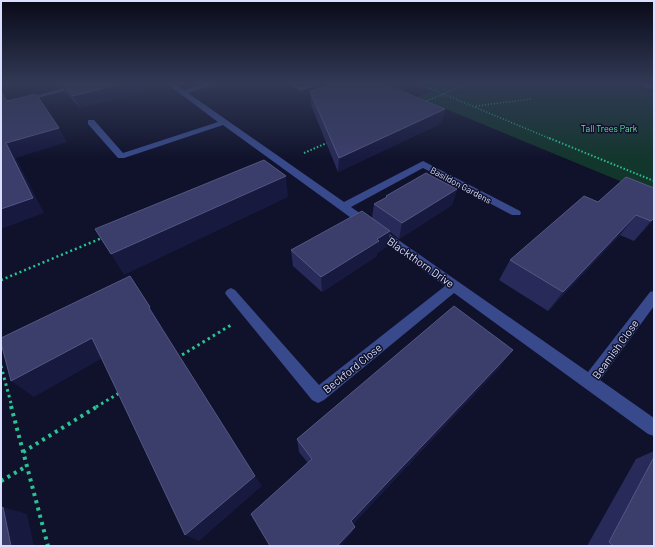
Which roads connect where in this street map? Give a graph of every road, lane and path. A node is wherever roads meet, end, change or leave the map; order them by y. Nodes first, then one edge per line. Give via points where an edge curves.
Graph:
1 (204, 109) edge
2 (480, 109) edge
3 (91, 122) dead end
4 (224, 122) junction
5 (330, 141) edge
6 (281, 162) junction
7 (654, 181) edge
8 (343, 207) junction
9 (516, 213) dead end
10 (104, 237) edge
11 (1, 280) edge
12 (454, 286) junction
13 (231, 293) dead end
14 (654, 296) edge
15 (248, 315) junction
16 (173, 360) edge
17 (1, 366) edge
18 (590, 382) junction
19 (126, 390) edge
20 (654, 428) edge
21 (23, 452) junction
22 (27, 466) junction
23 (1, 482) edge
24 (48, 546) edge

1 - 4 street, Blackthorn Drive
2 - 7 path
3 - 4 street via 121,156
4 - 6 street, Blackthorn Drive
5 - 6 path
6 - 8 street, Blackthorn Drive
8 - 9 street, Basildon Gardens via 423,164
8 - 12 street, Blackthorn Drive
10 - 11 path
12 - 15 street, Beckford Close via 318,396
12 - 18 street, Blackthorn Drive
13 - 15 street, Beckford Close
14 - 18 street, Beamish Close
15 - 16 path
17 - 21 path
18 - 20 street, Blackthorn Drive
19 - 21 path
21 - 22 path
22 - 23 path
22 - 24 path

